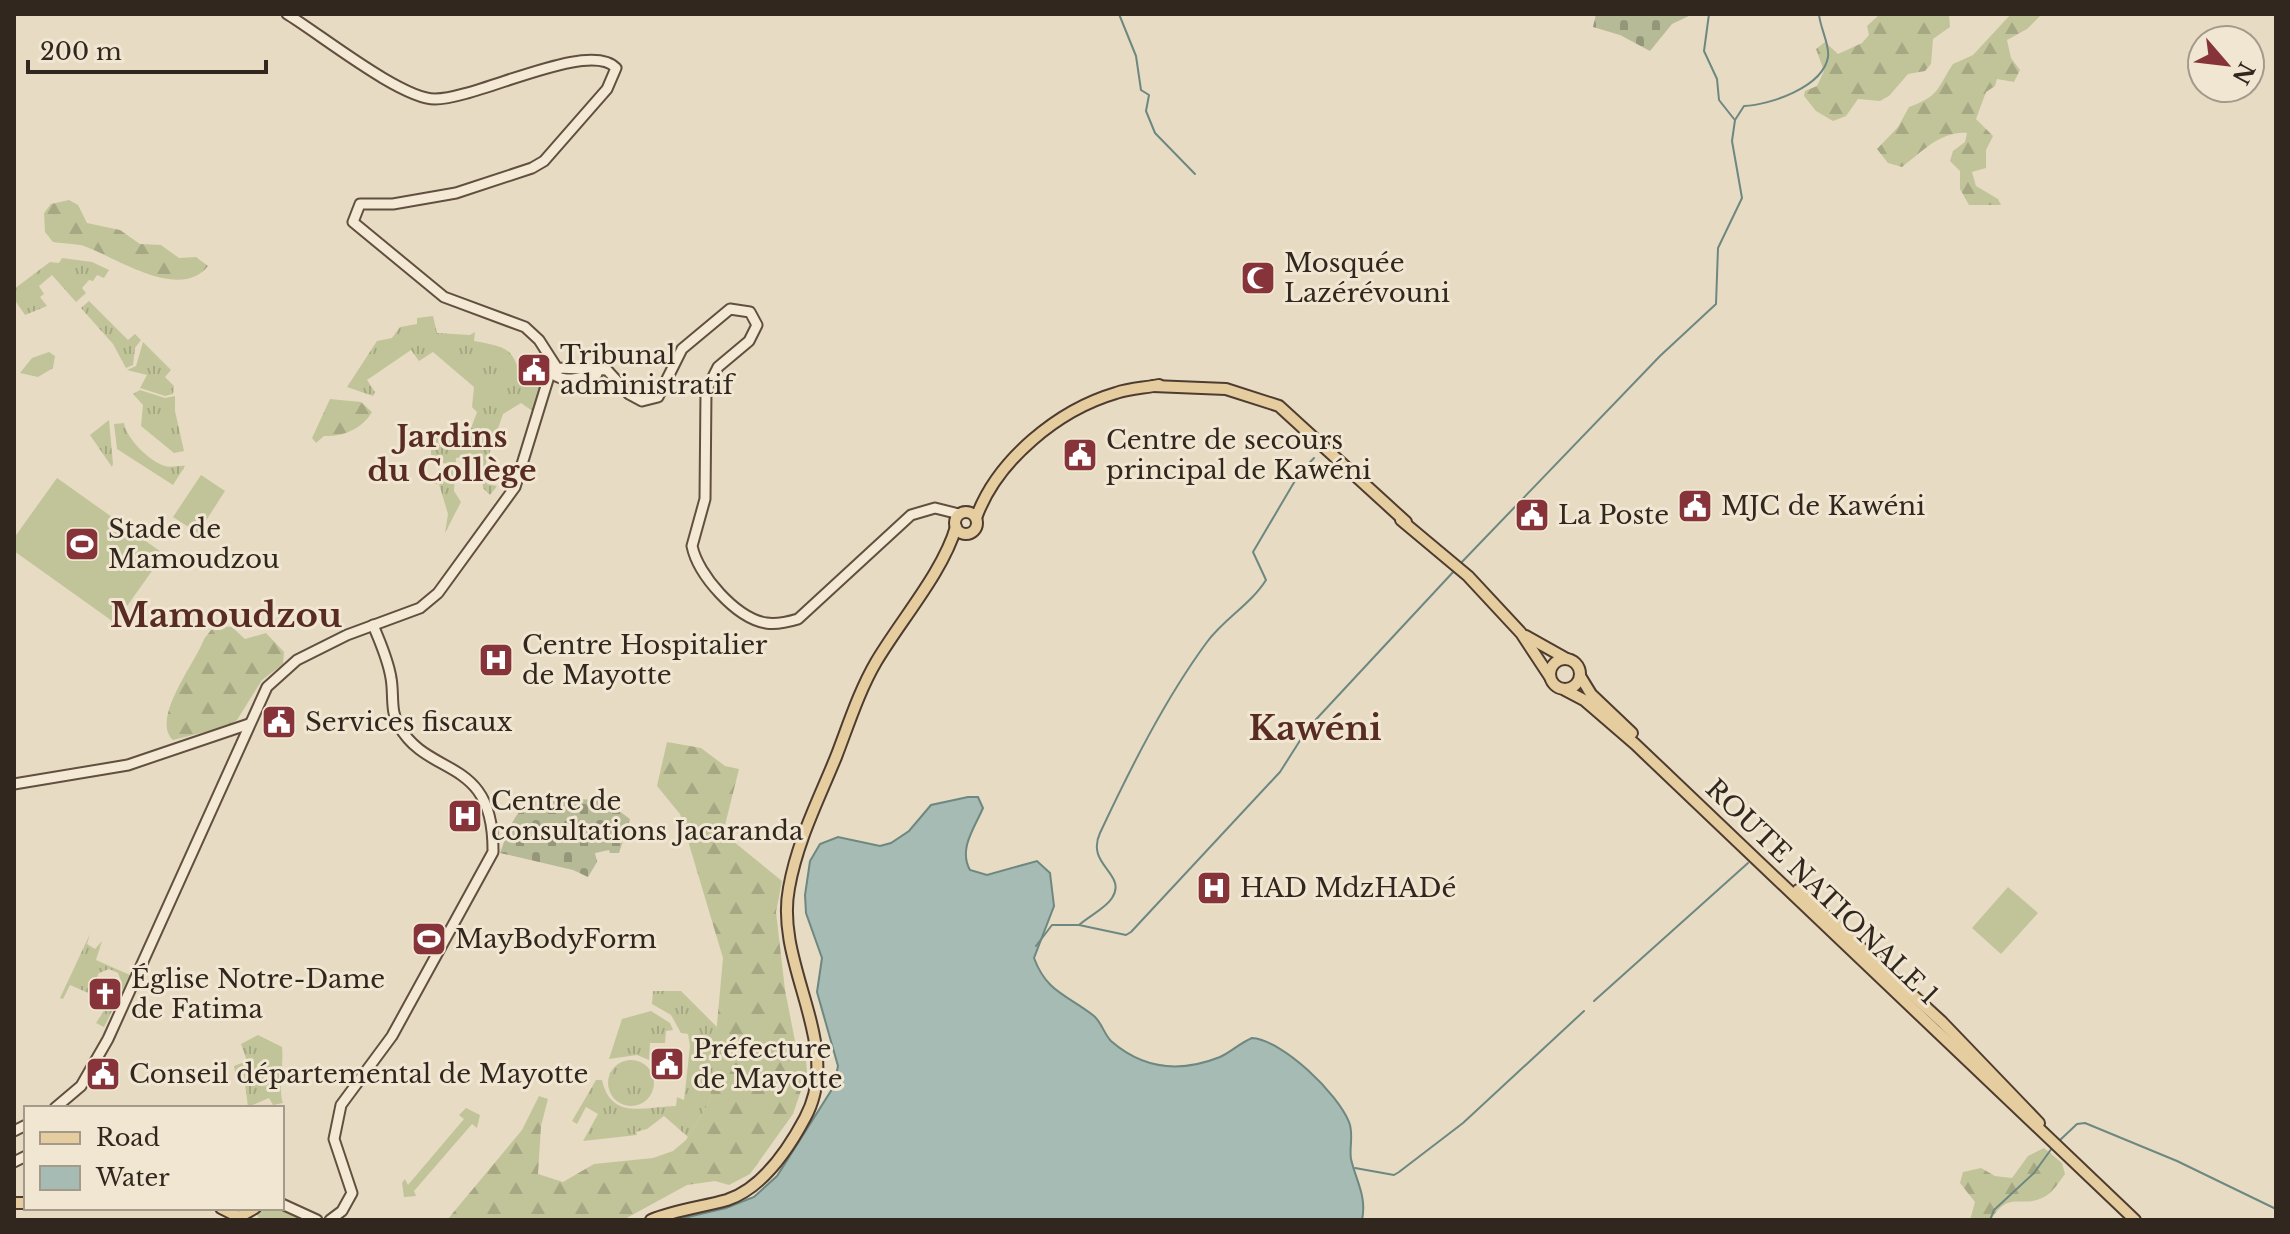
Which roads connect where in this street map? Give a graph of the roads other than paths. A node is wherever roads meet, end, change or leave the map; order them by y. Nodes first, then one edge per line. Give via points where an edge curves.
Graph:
1 (287, 14) edge
2 (556, 374) junction
3 (1000, 476) junction
4 (958, 518) junction
5 (976, 518) junction
6 (966, 534) junction
7 (935, 568) junction
8 (373, 625) junction
9 (1521, 633) junction
10 (1567, 659) junction
11 (1580, 676) junction
12 (1550, 677) junction
13 (1565, 690) junction
14 (249, 724) junction
15 (230, 733) junction
16 (242, 739) junction
17 (14, 784) edge
18 (57, 1106) edge
19 (2048, 1134) junction
20 (2104, 1186) junction
21 (284, 1204) edge
22 (223, 1210) edge
23 (250, 1215) edge
24 (317, 1220) edge
25 (330, 1220) edge
26 (651, 1220) edge
27 (2135, 1220) edge
28 (2145, 1220) edge

1 - 2 street via 397,86 427,98 478,90 577,60 598,58 616,68 607,89 544,161 456,193 360,204 352,217 356,228 444,297 525,327 539,340
2 - 4 street via 603,369 634,399 653,399 664,389 682,349 735,308 750,312 757,321 754,336 718,367 706,391 706,491 692,546 705,572 731,602 759,621 783,623 807,614 911,515 927,508
2 - 8 street via 515,487 481,539 430,602
3 - 4 main road
3 - 5 main road
3 - 9 main road via 1058,423 1116,392 1153,386 1215,388 1259,399 1303,429
4 - 5 main road via 970,513
4 - 6 main road
4 - 7 main road
5 - 6 main road via 977,527
6 - 7 main road
7 - 26 main road via 870,672 792,871 787,916 819,1063 814,1100 791,1141 756,1184 730,1199
8 - 14 street via 325,645 282,672 267,687
8 - 25 street via 388,662 397,724 419,747 477,788 493,848 392,1036 341,1105 334,1139 351,1186 350,1200
9 - 10 main road
9 - 12 main road
10 - 11 main road
10 - 12 main road via 1555,663
11 - 13 main road
11 - 19 main road, ROUTE NATIONALE 1 via 1591,694 1754,851 1941,1021
12 - 13 main road
13 - 19 main road, ROUTE NATIONALE 1 via 1635,744
14 - 15 street
14 - 16 street
15 - 16 street
15 - 17 street via 117,767
16 - 18 street via 108,1039 81,1086
19 - 20 main road, ROUTE NATIONALE 1
20 - 27 main road, ROUTE NATIONALE 1
20 - 28 main road, ROUTE NATIONALE 1
21 - 24 street
22 - 23 main road

